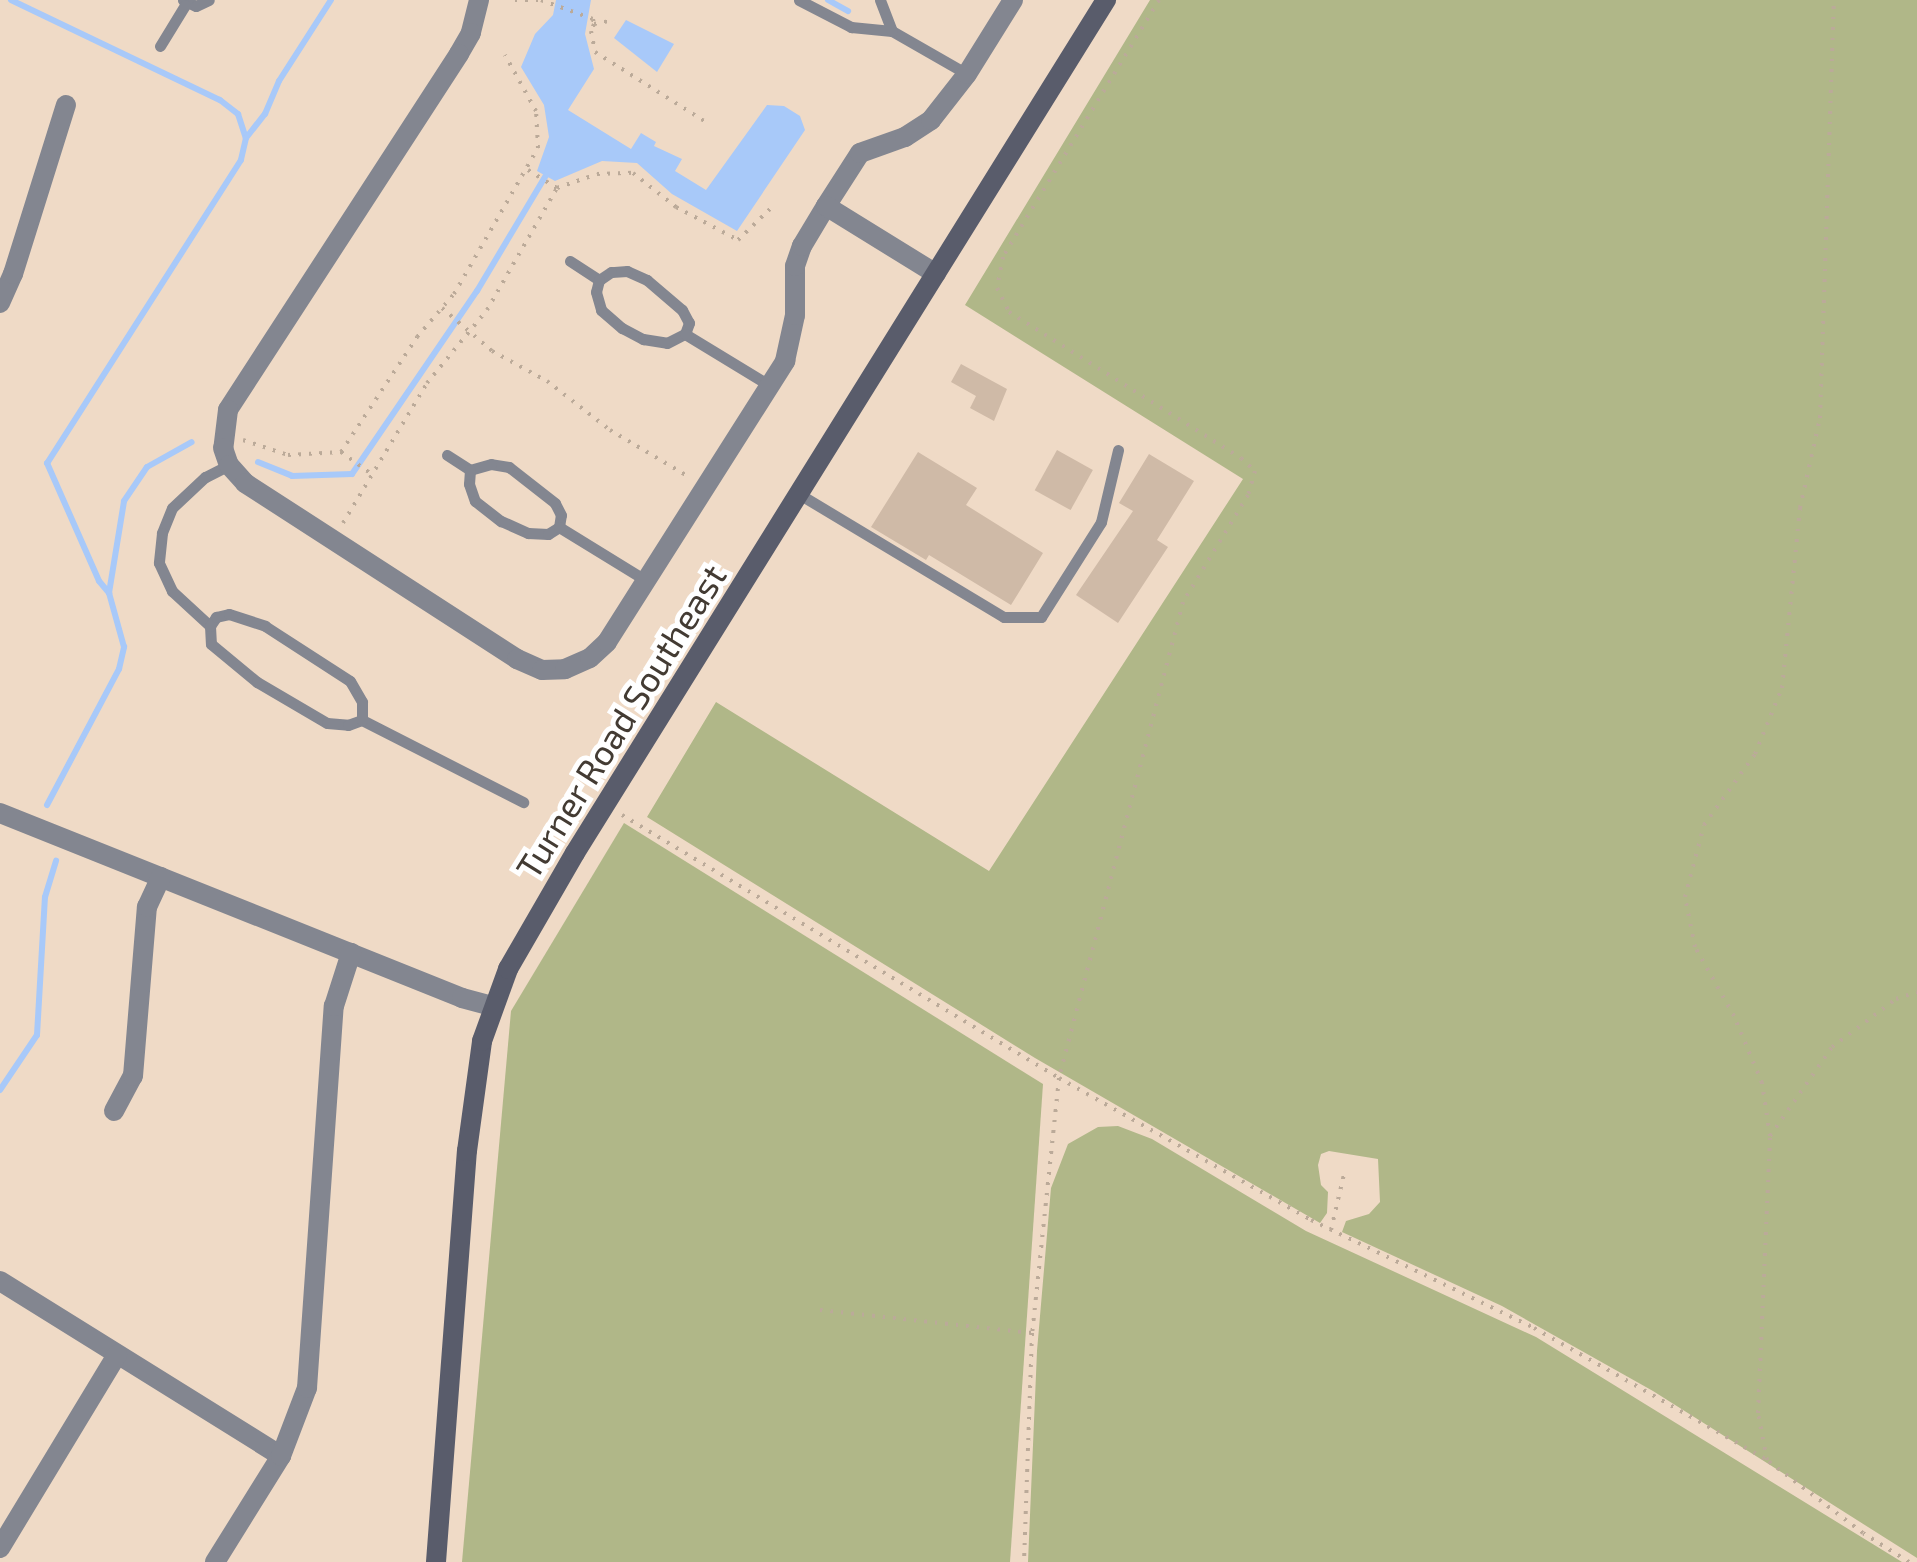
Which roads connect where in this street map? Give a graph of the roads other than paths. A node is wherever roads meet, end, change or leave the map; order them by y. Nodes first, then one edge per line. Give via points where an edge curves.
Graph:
1 (210, 0) edge
2 (479, 0) edge
3 (799, 0) edge
4 (880, 0) edge
5 (1014, 0) edge
6 (1106, 0) edge
7 (184, 2) edge
8 (892, 31) junction
9 (160, 46) dead end
10 (967, 74) junction
11 (66, 105) dead end
12 (826, 206) junction
13 (570, 262) dead end
14 (936, 274) junction
15 (599, 280) junction
16 (0, 302) edge
17 (686, 334) junction
18 (770, 385) junction
19 (1118, 450) dead end
20 (446, 456) dead end
21 (229, 465) junction
22 (470, 470) junction
23 (799, 494) junction
24 (559, 527) junction
25 (645, 580) junction
26 (210, 626) junction
27 (362, 720) junction
28 (524, 802) dead end
29 (0, 813) edge
30 (161, 878) junction
31 (352, 954) junction
32 (492, 1006) junction
33 (114, 1111) dead end
34 (0, 1281) edge
35 (118, 1354) junction
36 (280, 1456) junction
37 (0, 1548) edge
38 (215, 1562) edge
39 (436, 1562) edge

1 - 7 lane
2 - 21 street via 459,54 228,410
3 - 8 lane via 851,27
4 - 8 lane
5 - 10 street
6 - 14 main road, Turner Road Southeast
7 - 9 lane
8 - 10 lane
10 - 12 street via 931,120 860,153
11 - 16 street
12 - 14 street
12 - 18 street via 798,256 792,337
13 - 15 lane
14 - 23 main road, Turner Road Southeast
15 - 17 lane via 627,271 646,280 682,310
15 - 17 lane via 601,310 622,328 667,343
17 - 18 lane
18 - 25 street
19 - 23 lane via 1101,522 1041,617 1004,617
20 - 22 lane
21 - 25 street via 245,483 332,540 542,670 590,658
21 - 26 lane via 205,476 172,508 158,563 172,591
22 - 24 lane via 491,464 521,475 555,503
22 - 24 lane via 475,501 501,521 528,534
23 - 32 main road, Turner Road Southeast via 537,916
24 - 25 lane
26 - 27 lane via 211,644 290,703 327,723
26 - 27 lane via 229,614 264,626 350,682 362,702
27 - 28 lane
29 - 30 street
30 - 31 street
30 - 33 street via 147,907 133,1076
31 - 32 street
31 - 36 street via 334,1006 308,1388
32 - 39 main road, Turner Road Southeast via 467,1151
34 - 35 street
35 - 36 street
35 - 37 street
36 - 38 street

